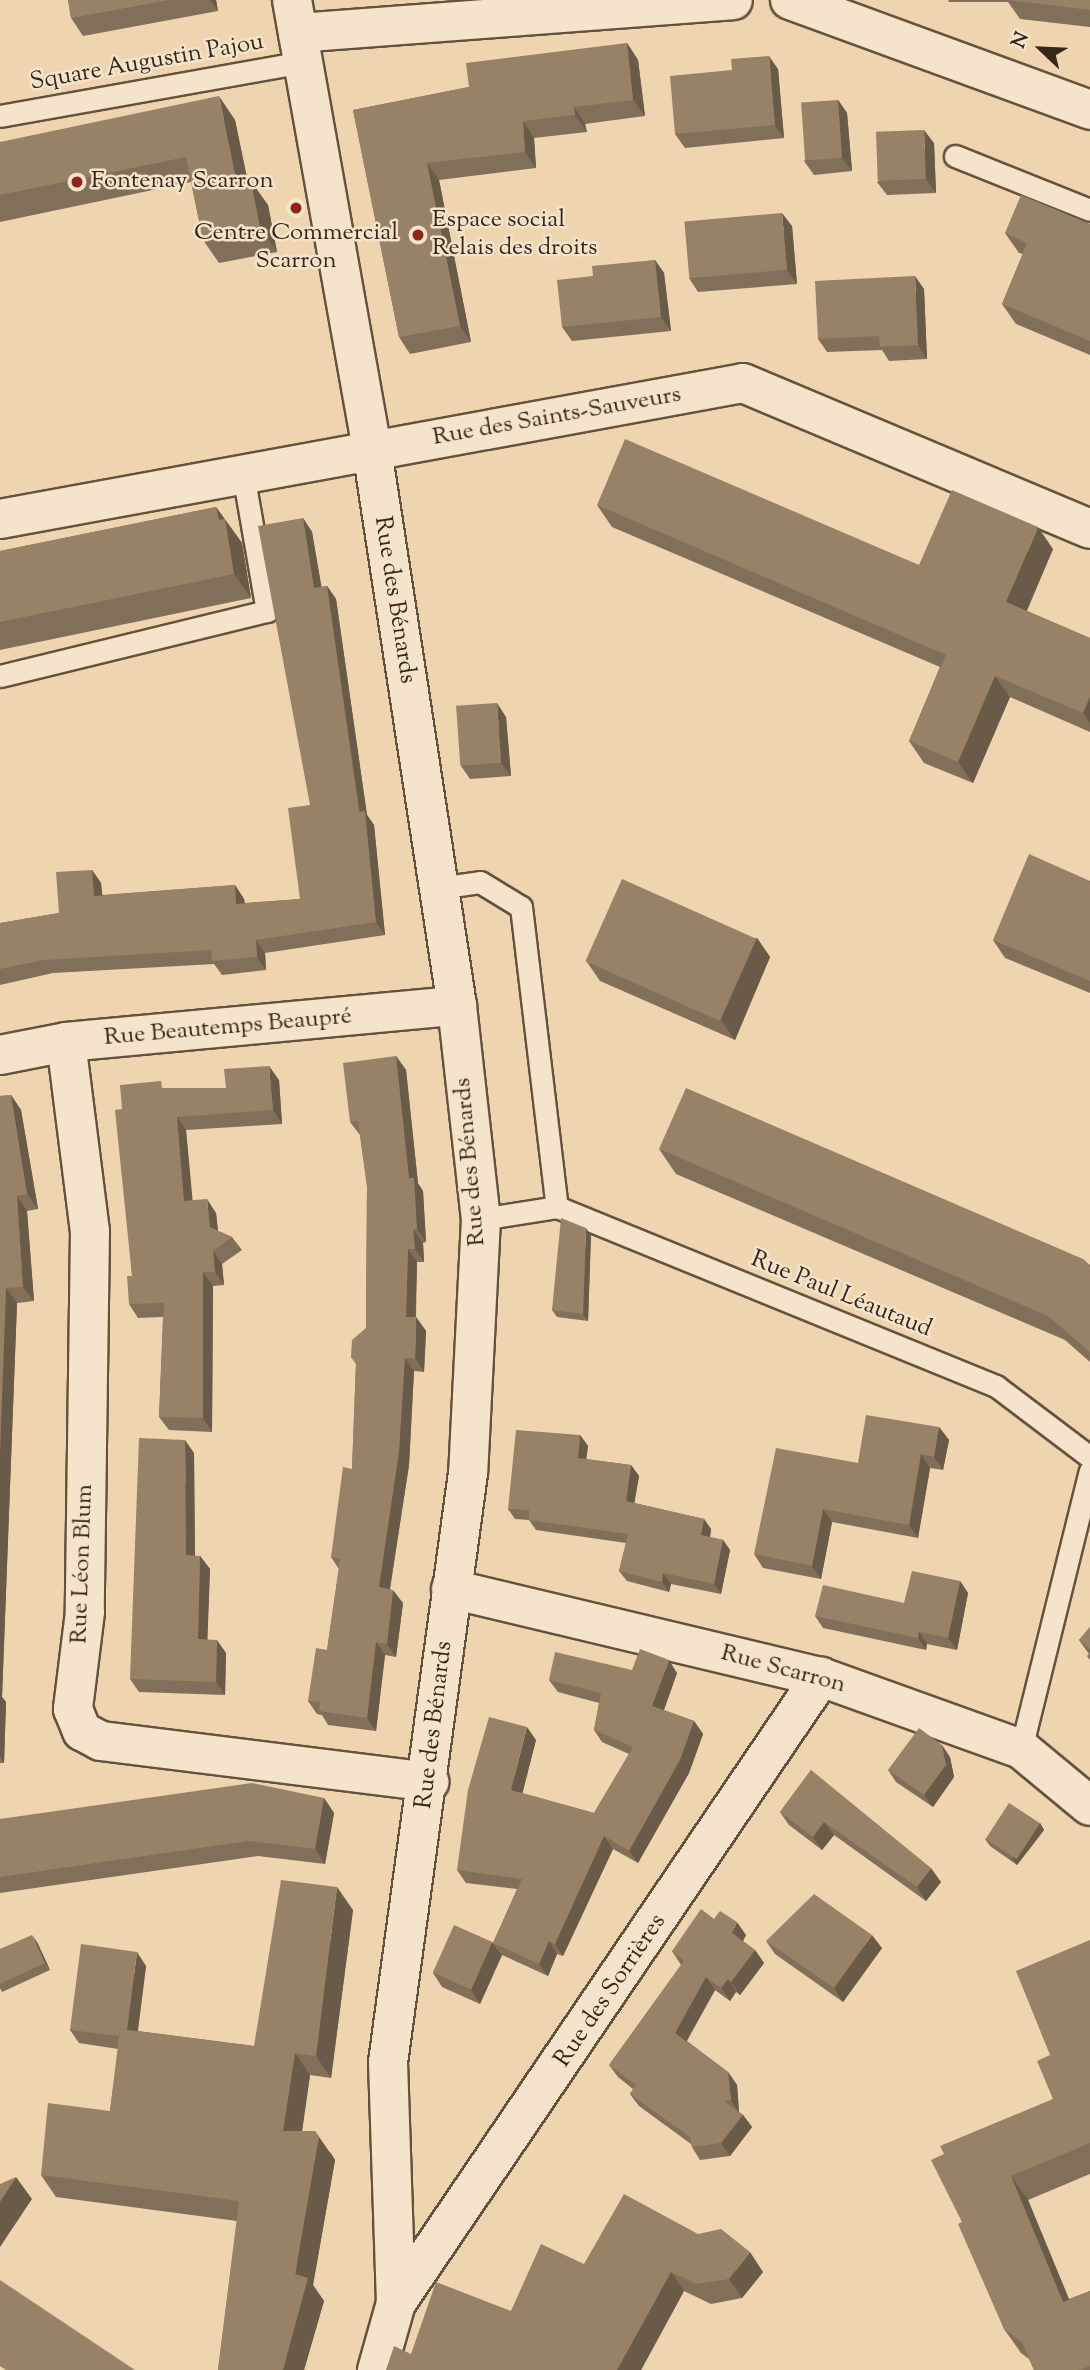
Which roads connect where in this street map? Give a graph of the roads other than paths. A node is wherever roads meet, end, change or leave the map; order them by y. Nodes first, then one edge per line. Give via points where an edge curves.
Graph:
1 (733, 0) edge
2 (790, 0) edge
3 (693, 1) edge
4 (298, 32) edge
5 (1090, 110) edge
6 (0, 116) edge
7 (955, 156) dead end
8 (1090, 210) edge
9 (372, 450) junction
10 (243, 474) junction
11 (0, 519) edge
12 (1090, 529) edge
13 (0, 676) edge
14 (438, 888) junction
15 (457, 1006) junction
16 (66, 1042) junction
17 (0, 1055) edge
18 (557, 1207) junction
19 (481, 1219) junction
20 (1090, 1457) edge
21 (1090, 1471) edge
22 (451, 1589) junction
23 (821, 1677) junction
24 (1021, 1749) junction
25 (429, 1782) junction
26 (1090, 1806) edge
27 (396, 2303) junction
28 (377, 2370) edge

1 - 3 street
2 - 5 street
3 - 4 street
4 - 6 lane, Square Augustin Pajou
4 - 9 street, Rue des Bénards
7 - 8 lane
9 - 10 street, Rue des Saints-Sauveurs
9 - 12 street, Rue des Saints-Sauveurs via 743,383
9 - 14 street, Rue des Bénards
10 - 11 street, Rue des Saints-Sauveurs
10 - 13 lane via 267,611
14 - 15 street, Rue des Bénards
14 - 18 lane via 480,882 521,907
15 - 16 street, Rue Beautemps Beaupré
15 - 19 street, Rue des Bénards
16 - 17 street, Rue Beautemps Beaupré
16 - 25 street, Rue Léon Blum via 90,1231 85,1612 72,1709 82,1731 101,1741
18 - 19 lane
18 - 20 lane, Rue Paul Léautaud via 996,1386
19 - 22 street, Rue des Bénards via 468,1473
21 - 24 lane
22 - 23 street, Rue Scarron
22 - 25 street, Rue des Bénards
23 - 24 street, Rue Scarron
23 - 27 street, Rue des Sorrières via 485,2152
24 - 26 street, Rue Scarron
25 - 27 street, Rue des Bénards via 388,2062
27 - 28 street, Rue des Bénards

